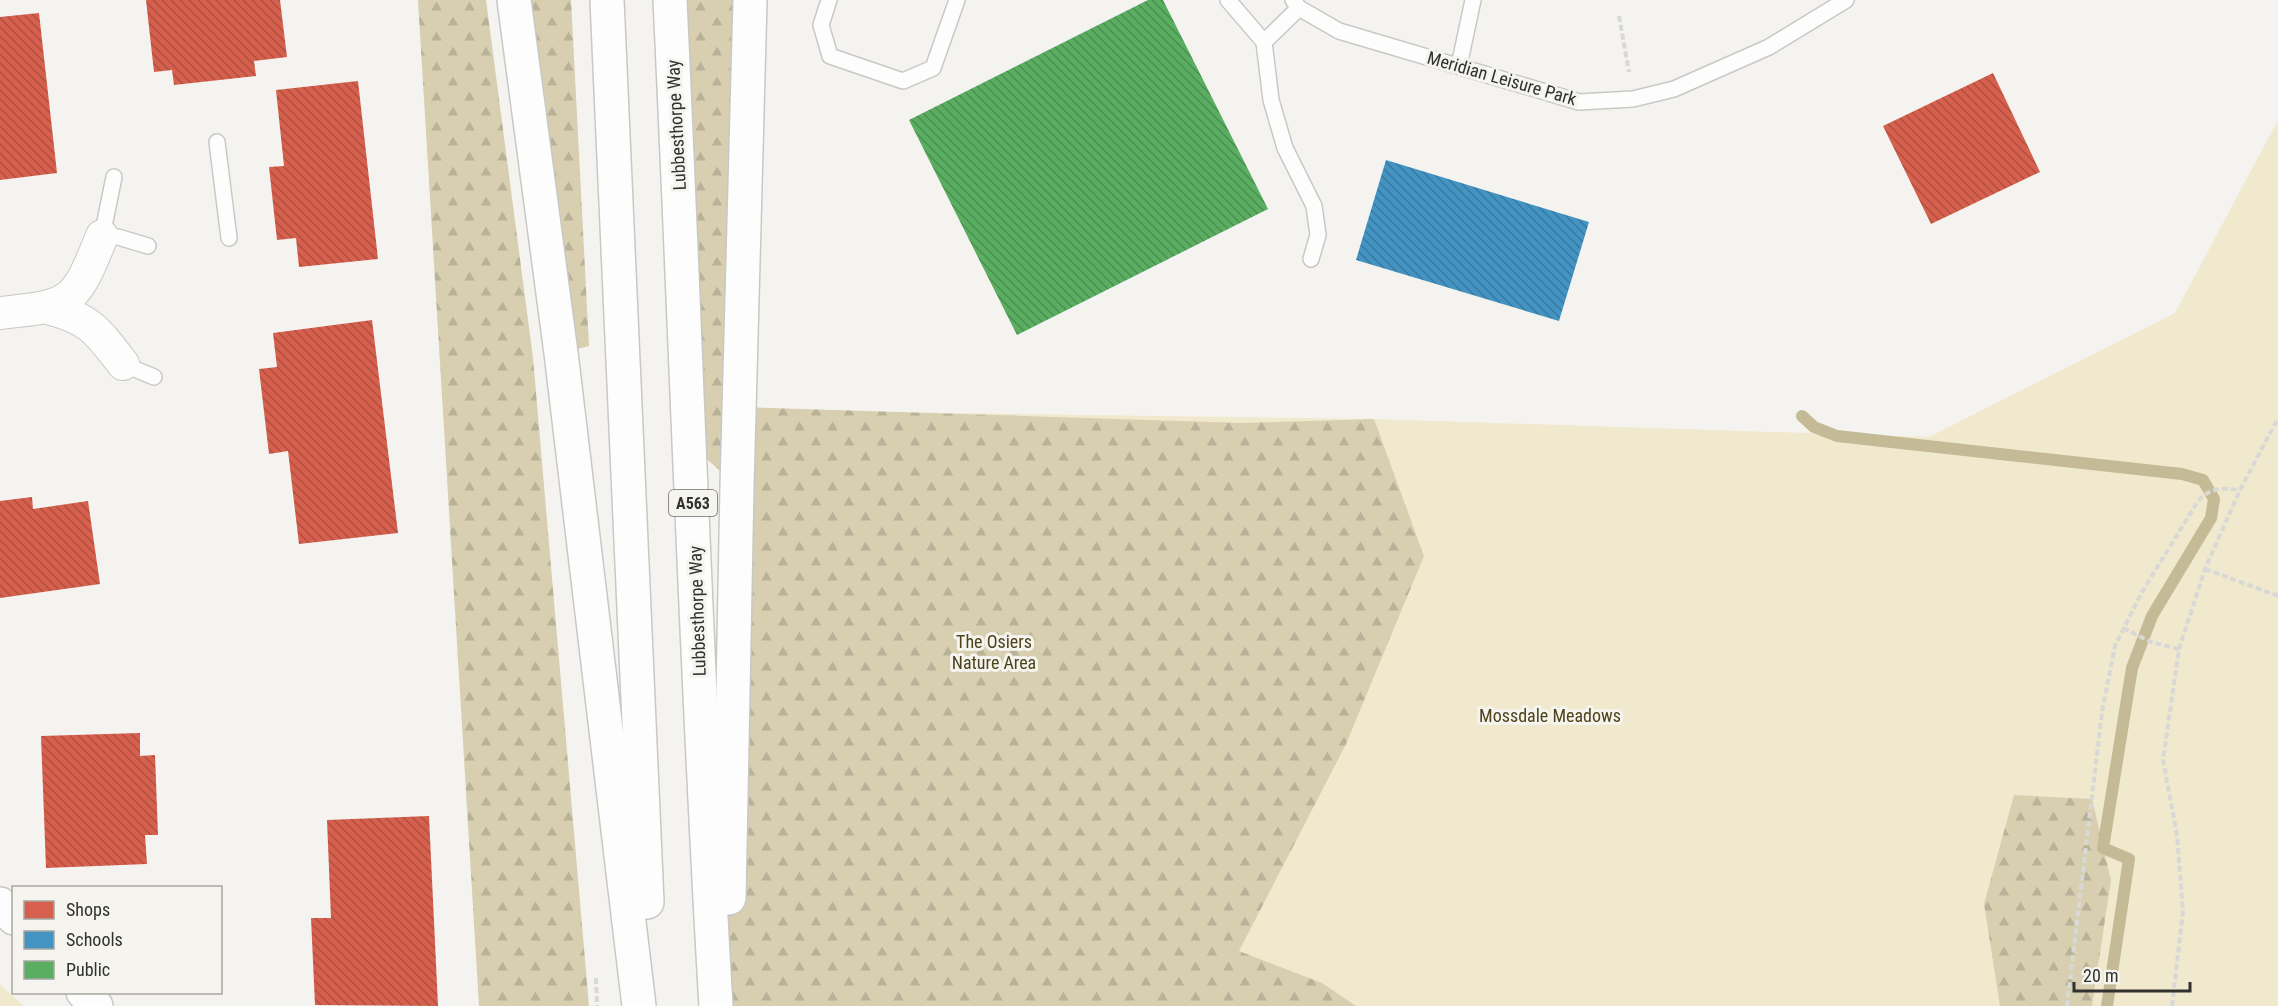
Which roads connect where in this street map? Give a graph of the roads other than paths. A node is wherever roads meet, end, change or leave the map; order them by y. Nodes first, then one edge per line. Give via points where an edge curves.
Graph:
1 (514, 0) edge
2 (607, 0) edge
3 (670, 0) edge
4 (750, 0) edge
5 (829, 0) edge
6 (957, 0) edge
7 (1228, 0) edge
8 (1473, 0) edge
9 (1846, 0) edge
10 (1296, 4) edge
11 (1264, 42) junction
12 (1459, 66) junction
13 (218, 142) dead end
14 (114, 177) dead end
15 (102, 236) junction
16 (229, 238) dead end
17 (148, 246) dead end
18 (1311, 259) dead end
19 (48, 308) junction
20 (0, 313) edge
21 (123, 364) joint
22 (154, 377) dead end
23 (0, 904) edge
24 (12, 916) edge
25 (84, 994) edge
26 (96, 1006) edge
27 (639, 1006) edge
28 (652, 1006) edge
29 (716, 1006) edge
30 (727, 1006) edge

1 - 27 main road via 561,353
2 - 28 main road
3 - 29 main road, Lubbesthorpe Way / A563 via 702,776
4 - 30 main road
5 - 6 lane via 821,25 830,56 903,81 933,68
7 - 11 lane
8 - 12 lane
9 - 12 lane, Meridian Leisure Park via 1769,47 1674,89 1633,99 1579,102
10 - 11 lane
10 - 12 lane, Meridian Leisure Park via 1339,31
11 - 18 lane via 1271,100 1286,148 1314,206 1318,235
13 - 16 lane
14 - 15 lane
15 - 17 lane
15 - 19 street via 83,282 65,300
19 - 20 street
19 - 21 street via 77,316 100,335
21 - 22 lane
23 - 24 main road
25 - 26 main road

